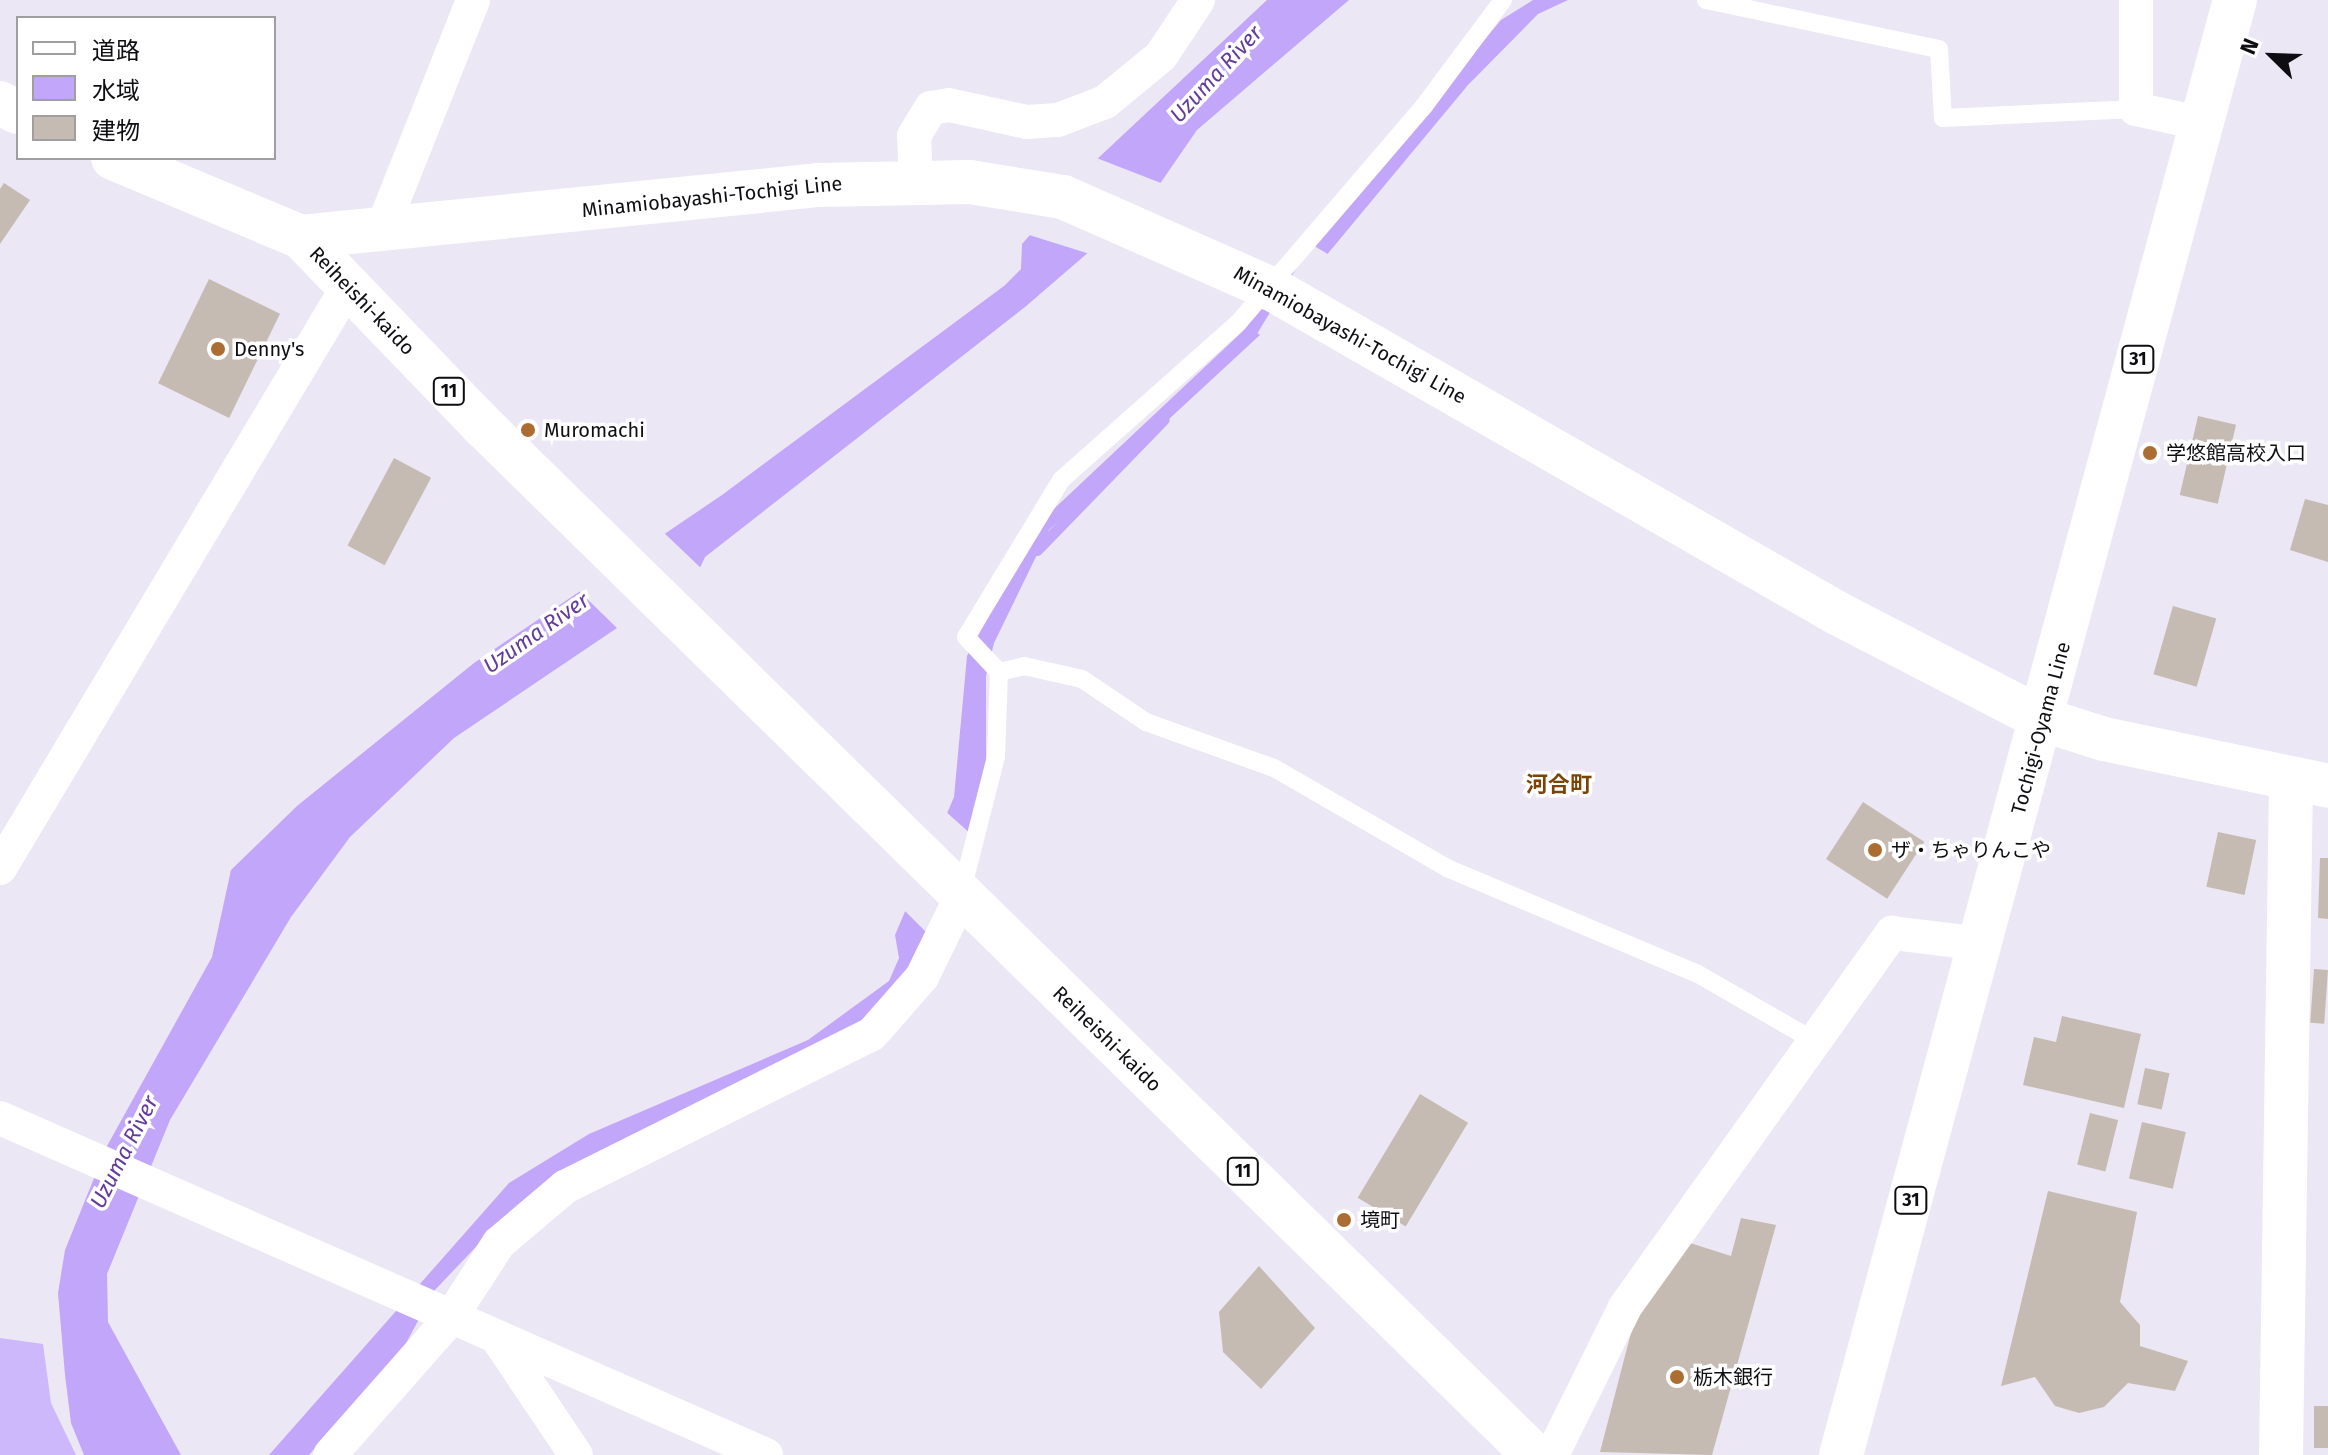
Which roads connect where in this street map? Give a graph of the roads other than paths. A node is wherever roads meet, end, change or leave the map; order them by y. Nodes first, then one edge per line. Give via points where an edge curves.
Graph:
1 (473, 0) edge
2 (1198, 0) edge
3 (1503, 0) edge
4 (1706, 0) edge
5 (2136, 0) edge
6 (2235, 0) edge
7 (2136, 109) junction
8 (2199, 123) junction
9 (118, 160) edge
10 (916, 181) junction
11 (380, 234) junction
12 (301, 237) junction
13 (347, 288) junction
14 (1279, 293) junction
15 (999, 672) junction
16 (2044, 720) junction
17 (2309, 782) edge
18 (0, 868) edge
19 (945, 881) junction
20 (1981, 944) junction
21 (1813, 1040) junction
22 (0, 1118) edge
23 (438, 1315) junction
24 (500, 1342) junction
25 (1851, 1453) edge
26 (330, 1455) edge
27 (576, 1455) edge
28 (766, 1455) edge
29 (1534, 1455) edge
30 (1552, 1455) edge
31 (2281, 1455) edge

1 - 11 street
2 - 10 street via 1161,56 1105,102 1058,120 1027,122 949,105 931,108 914,136
3 - 14 lane
4 - 7 lane via 1939,49 1943,118
5 - 7 street
6 - 8 main road, Tochigi-Oyama Line / 31
7 - 8 street
8 - 16 main road, Tochigi-Oyama Line / 31
9 - 12 main road, Reiheishi-kaido / 11
10 - 11 main road, Minamiobayashi-Tochigi Line via 729,193
10 - 14 main road, Minamiobayashi-Tochigi Line via 1063,197 1127,219
11 - 12 main road, Minamiobayashi-Tochigi Line
12 - 13 main road, Reiheishi-kaido / 11
13 - 18 street
13 - 19 main road, Reiheishi-kaido / 11
14 - 15 lane via 1061,480 966,637
14 - 16 main road, Minamiobayashi-Tochigi Line via 1837,613
15 - 19 lane via 996,757
15 - 21 lane via 1024,666 1082,679 1146,722 1274,768 1447,868 1698,974
16 - 17 main road, Minamiobayashi-Tochigi Line
16 - 20 main road, Tochigi-Oyama Line / 31
17 - 31 main road
19 - 23 street via 922,977 872,1034 565,1187 499,1243
19 - 29 main road, Reiheishi-kaido / 11
20 - 21 street via 1892,933
20 - 25 main road, Tochigi-Oyama Line / 31
21 - 30 street via 1625,1307
22 - 23 street
23 - 24 street
23 - 26 street
24 - 27 street
24 - 28 street

